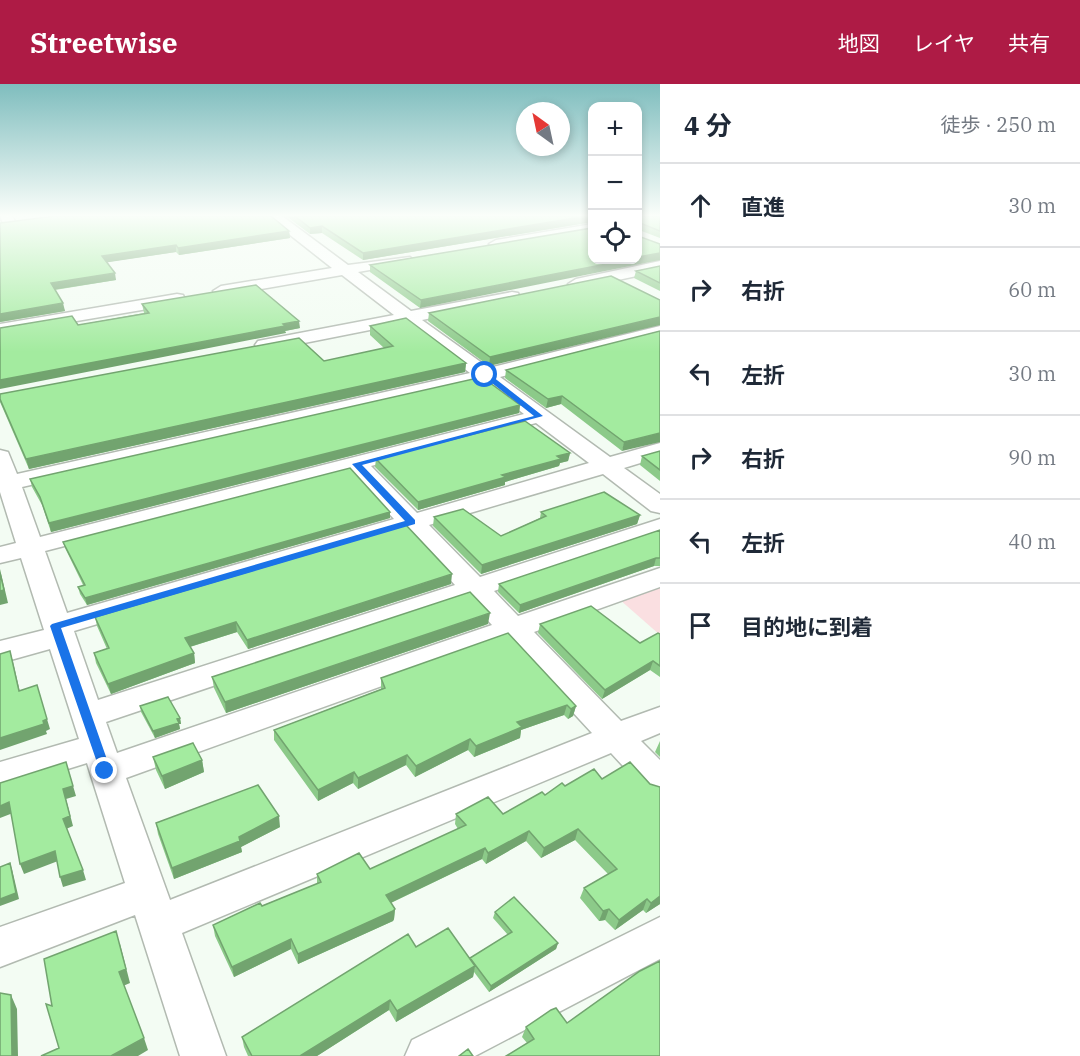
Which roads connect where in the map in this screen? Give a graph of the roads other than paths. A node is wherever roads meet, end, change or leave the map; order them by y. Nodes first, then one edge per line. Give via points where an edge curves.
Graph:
1 (334, 261) edge
2 (396, 261) edge
3 (660, 266) edge
4 (346, 270) junction
5 (612, 276) junction
6 (631, 286) edge
7 (555, 288) edge
8 (533, 292) edge
9 (408, 318) junction
10 (0, 329) edge
11 (660, 331) edge
12 (245, 349) edge
13 (485, 375) junction
14 (540, 416) junction
15 (660, 450) edge
16 (0, 457) edge
17 (356, 464) junction
18 (604, 465) junction
19 (4, 484) edge
20 (660, 507) edge
21 (411, 522) junction
22 (660, 527) edge
23 (30, 548) junction
24 (0, 555) edge
25 (660, 577) edge
26 (475, 588) junction
27 (513, 628) junction
28 (57, 631) junction
29 (0, 652) edge
30 (660, 719) edge
31 (617, 737) junction
32 (96, 744) junction
33 (0, 776) edge
34 (660, 783) edge
35 (152, 908) junction
36 (660, 937) edge
37 (0, 947) edge
38 (203, 1056) edge
39 (428, 1056) edge

1 - 4 street
2 - 4 street
3 - 5 street
4 - 9 street
4 - 10 street
5 - 6 street
5 - 7 street
8 - 9 street
9 - 12 street
9 - 13 street
11 - 13 street
13 - 14 street
13 - 19 street
14 - 17 street
14 - 18 street
15 - 18 street
16 - 19 street
17 - 21 street
17 - 23 street
18 - 20 street
18 - 21 street
19 - 23 street
21 - 26 street
21 - 28 street
22 - 26 street
23 - 24 street
23 - 28 street
25 - 27 street
26 - 27 street
26 - 32 street
27 - 31 street
27 - 32 street
28 - 29 street
28 - 32 street
30 - 31 street
31 - 34 street
31 - 35 street
32 - 33 street
32 - 35 street
35 - 37 street
35 - 38 street
36 - 39 street

